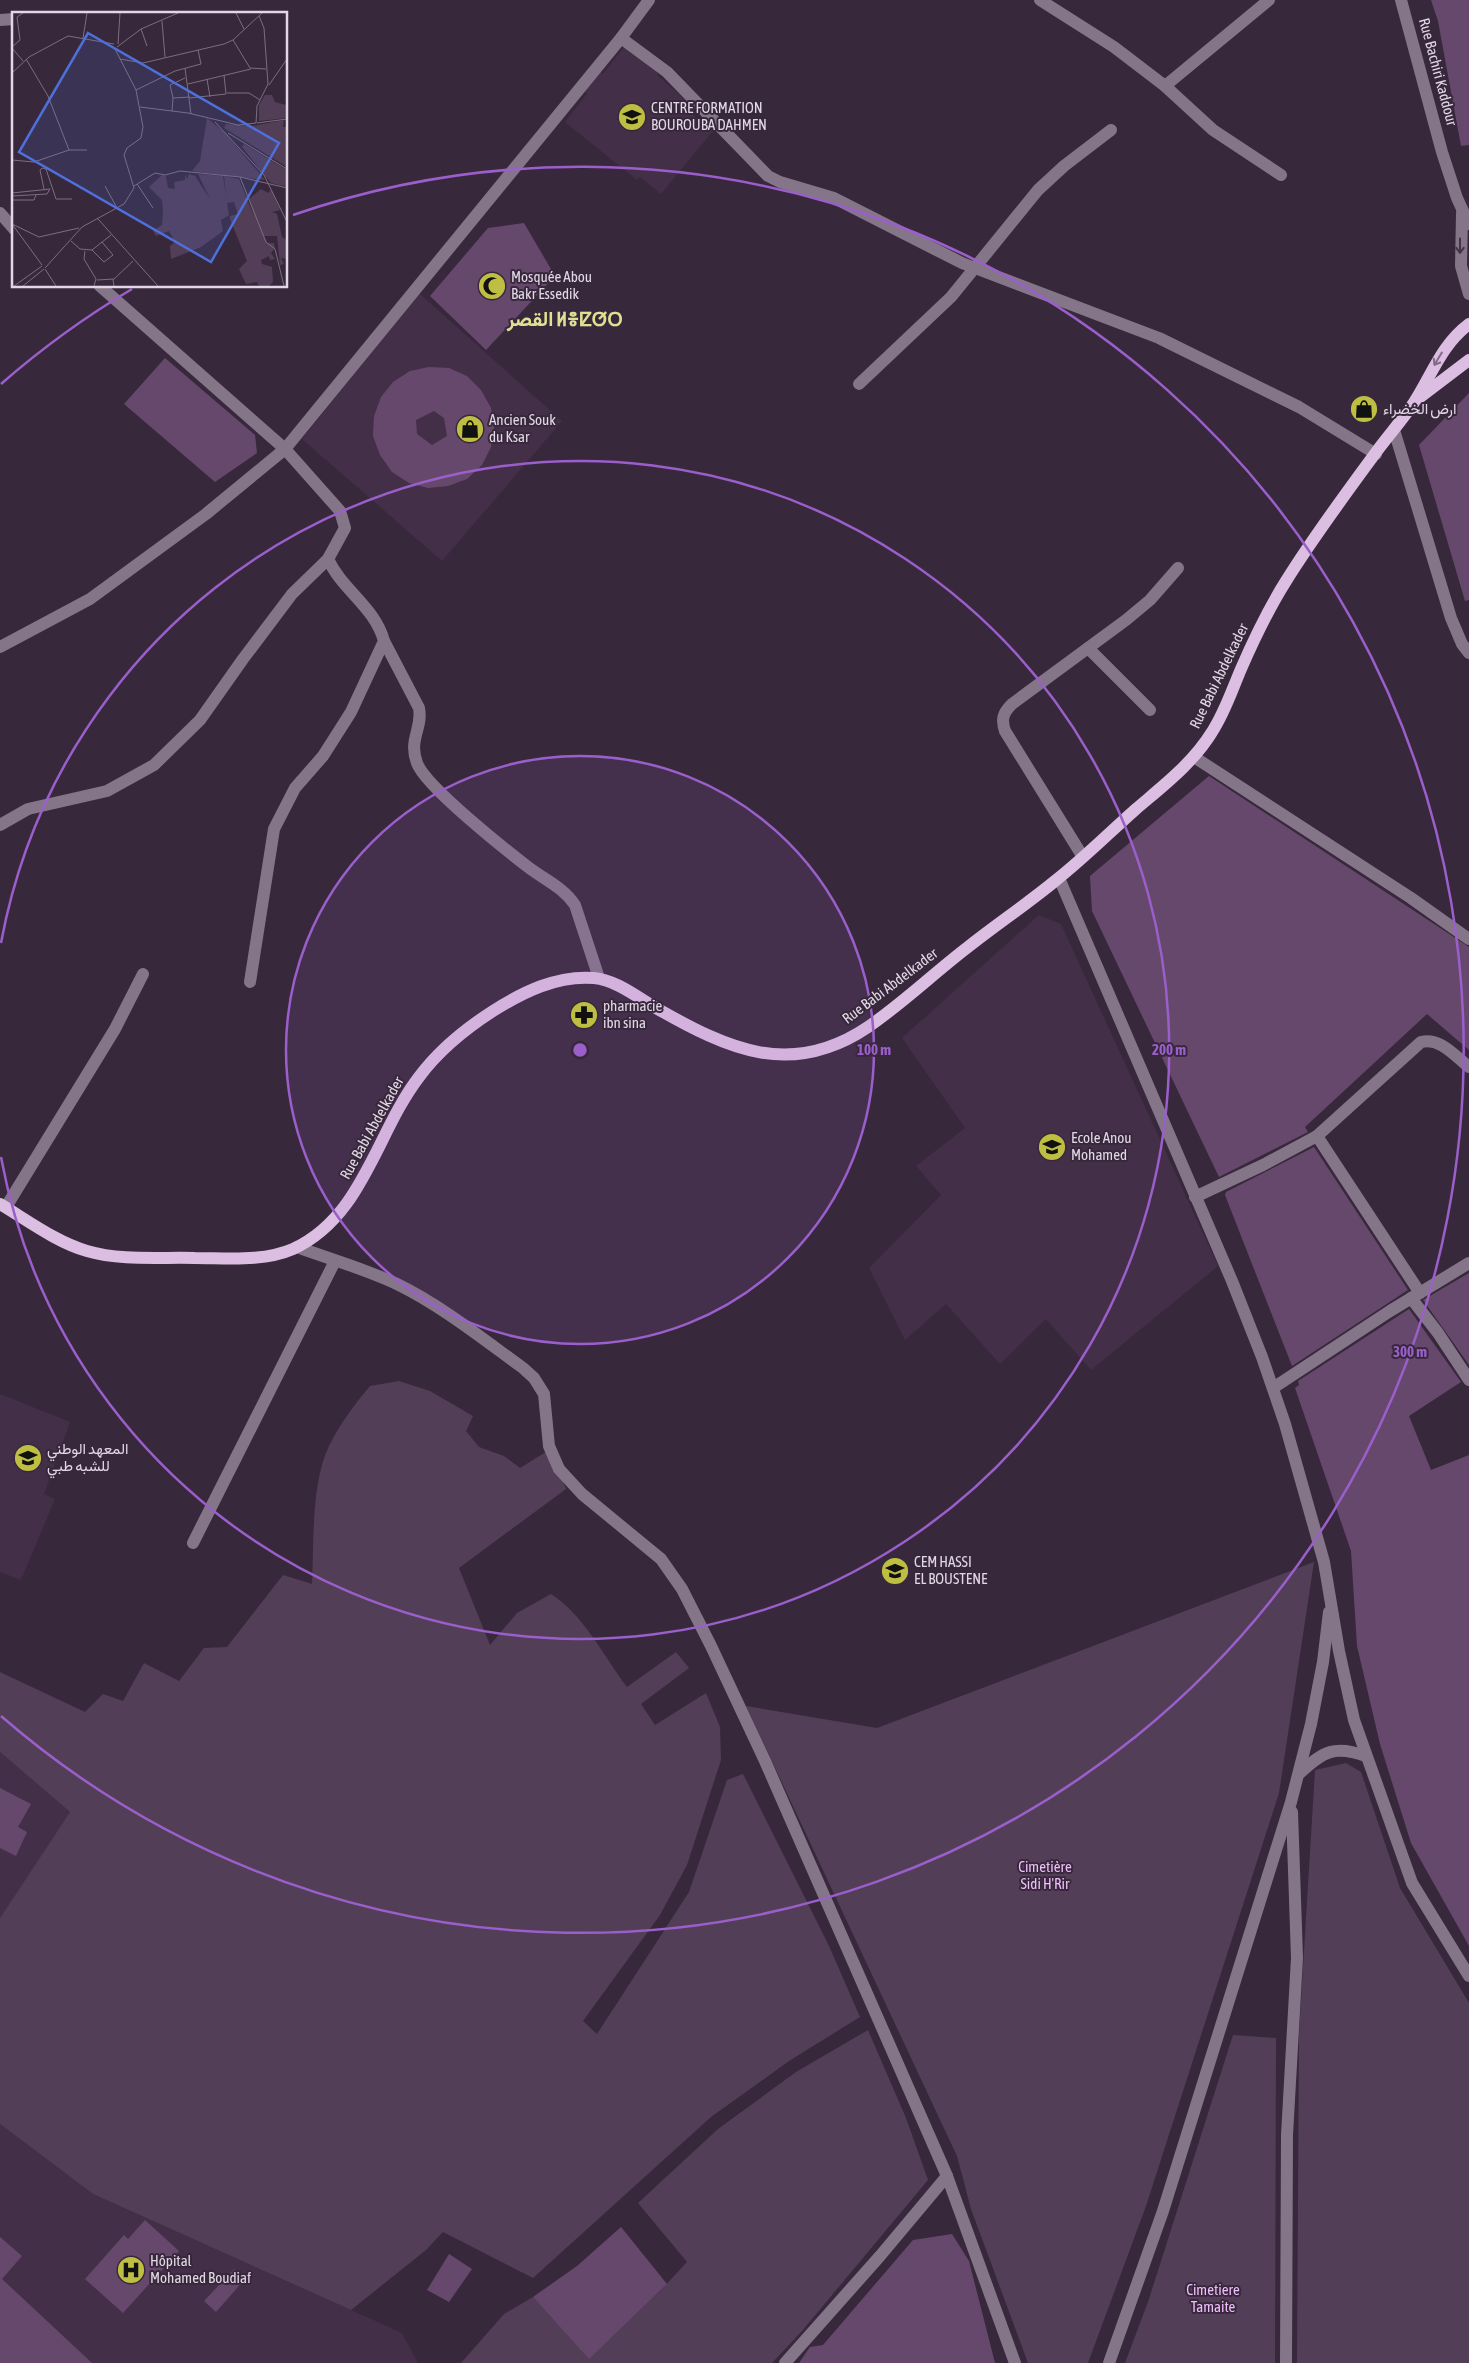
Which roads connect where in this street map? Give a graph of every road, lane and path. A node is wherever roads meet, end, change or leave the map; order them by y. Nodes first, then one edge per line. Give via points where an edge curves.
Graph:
1 (649, 0) edge
2 (1042, 0) edge
3 (1270, 0) edge
4 (1401, 0) edge
5 (621, 38) junction
6 (1165, 86) junction
7 (1111, 130) dead end
8 (1281, 174) dead end
9 (1462, 210) junction
10 (0, 213) edge
11 (1469, 224) edge
12 (12, 227) edge
13 (976, 268) junction
14 (102, 288) edge
15 (1469, 294) edge
16 (1469, 324) edge
17 (1469, 360) edge
18 (859, 384) dead end
19 (1415, 401) junction
20 (1394, 430) junction
21 (285, 449) junction
22 (1376, 454) junction
23 (328, 559) junction
24 (1178, 568) dead end
25 (384, 642) junction
26 (0, 647) edge
27 (1088, 648) junction
28 (1469, 653) edge
29 (1150, 710) dead end
30 (1194, 757) junction
31 (0, 825) edge
32 (1083, 857) junction
33 (1059, 878) junction
34 (1469, 939) edge
35 (143, 974) dead end
36 (599, 978) junction
37 (250, 982) dead end
38 (1469, 1067) edge
39 (1317, 1136) junction
40 (1195, 1197) junction
41 (3, 1206) edge
42 (297, 1247) junction
43 (336, 1261) junction
44 (1469, 1263) edge
45 (1416, 1296) junction
46 (1469, 1380) edge
47 (1273, 1388) junction
48 (193, 1543) dead end
49 (1331, 1592) junction
50 (1366, 1756) junction
51 (1300, 1774) junction
52 (1291, 1802) junction
53 (1469, 1976) edge
54 (947, 2176) junction
55 (785, 2363) edge
56 (1015, 2363) edge
57 (1109, 2363) edge
58 (1286, 2363) edge

1 - 5 street
2 - 6 street via 1114,47
3 - 6 street
4 - 9 street, Rue Bachiri Kaddour via 1442,152
5 - 13 street via 667,72 768,176 834,198
5 - 21 street
6 - 8 street via 1213,130
7 - 13 street via 1038,190
9 - 11 street
9 -> 15 street via 1461,266
10 - 12 street
13 - 18 street via 951,297
13 - 22 street via 1159,338 1299,407
14 - 21 street
16 -> 19 main road via 1446,345
17 - 19 main road
19 - 20 main road, Rue Babi Abdelkader
20 - 22 main road, Rue Babi Abdelkader
20 - 28 street via 1451,618
21 - 23 street via 340,511 345,521 345,528
21 - 26 street via 206,514 90,598
22 - 30 main road, Rue Babi Abdelkader via 1285,582 1216,724
23 - 25 street via 373,616
23 - 31 street via 292,594 200,720 154,765 107,791 28,809
24 - 27 street via 1150,600
25 - 36 street via 419,708 412,747 417,766 434,787 529,868 569,896 575,905
25 - 37 street via 351,712 323,756 295,788 274,829
27 - 29 street
27 - 32 street via 1012,704 1003,715 1002,723
30 - 32 main road, Rue Babi Abdelkader
30 - 34 street
32 - 33 main road, Rue Babi Abdelkader
33 - 36 main road, Rue Babi Abdelkader via 867,1028 831,1046 805,1053 783,1056 753,1053 684,1024
33 - 40 street
35 - 41 street via 115,1029
36 - 42 main road, Rue Babi Abdelkader via 562,980 534,989 488,1014 445,1047 418,1078 393,1118 367,1172 340,1214 317,1235
38 - 39 street via 1437,1041 1422,1042
39 - 40 street
39 - 45 street
40 - 47 street
41 - 42 main road, Rue Babi Abdelkader via 74,1246 120,1257 250,1258 275,1255
42 - 43 street
43 - 48 street
43 - 54 street via 399,1285 443,1310 524,1368 544,1394 548,1446 562,1473 582,1494 661,1559 670,1571 711,1646 765,1761
44 - 45 street
45 - 46 street
45 - 47 street
47 - 49 street via 1315,1526
49 - 50 street via 1346,1690
49 - 51 street via 1323,1662
50 - 51 street via 1338,1750 1326,1754
50 - 53 street via 1412,1883
51 - 52 street
52 - 57 street via 1163,2211
52 - 58 street via 1297,1958 1287,2135
54 - 55 street
54 - 56 street

